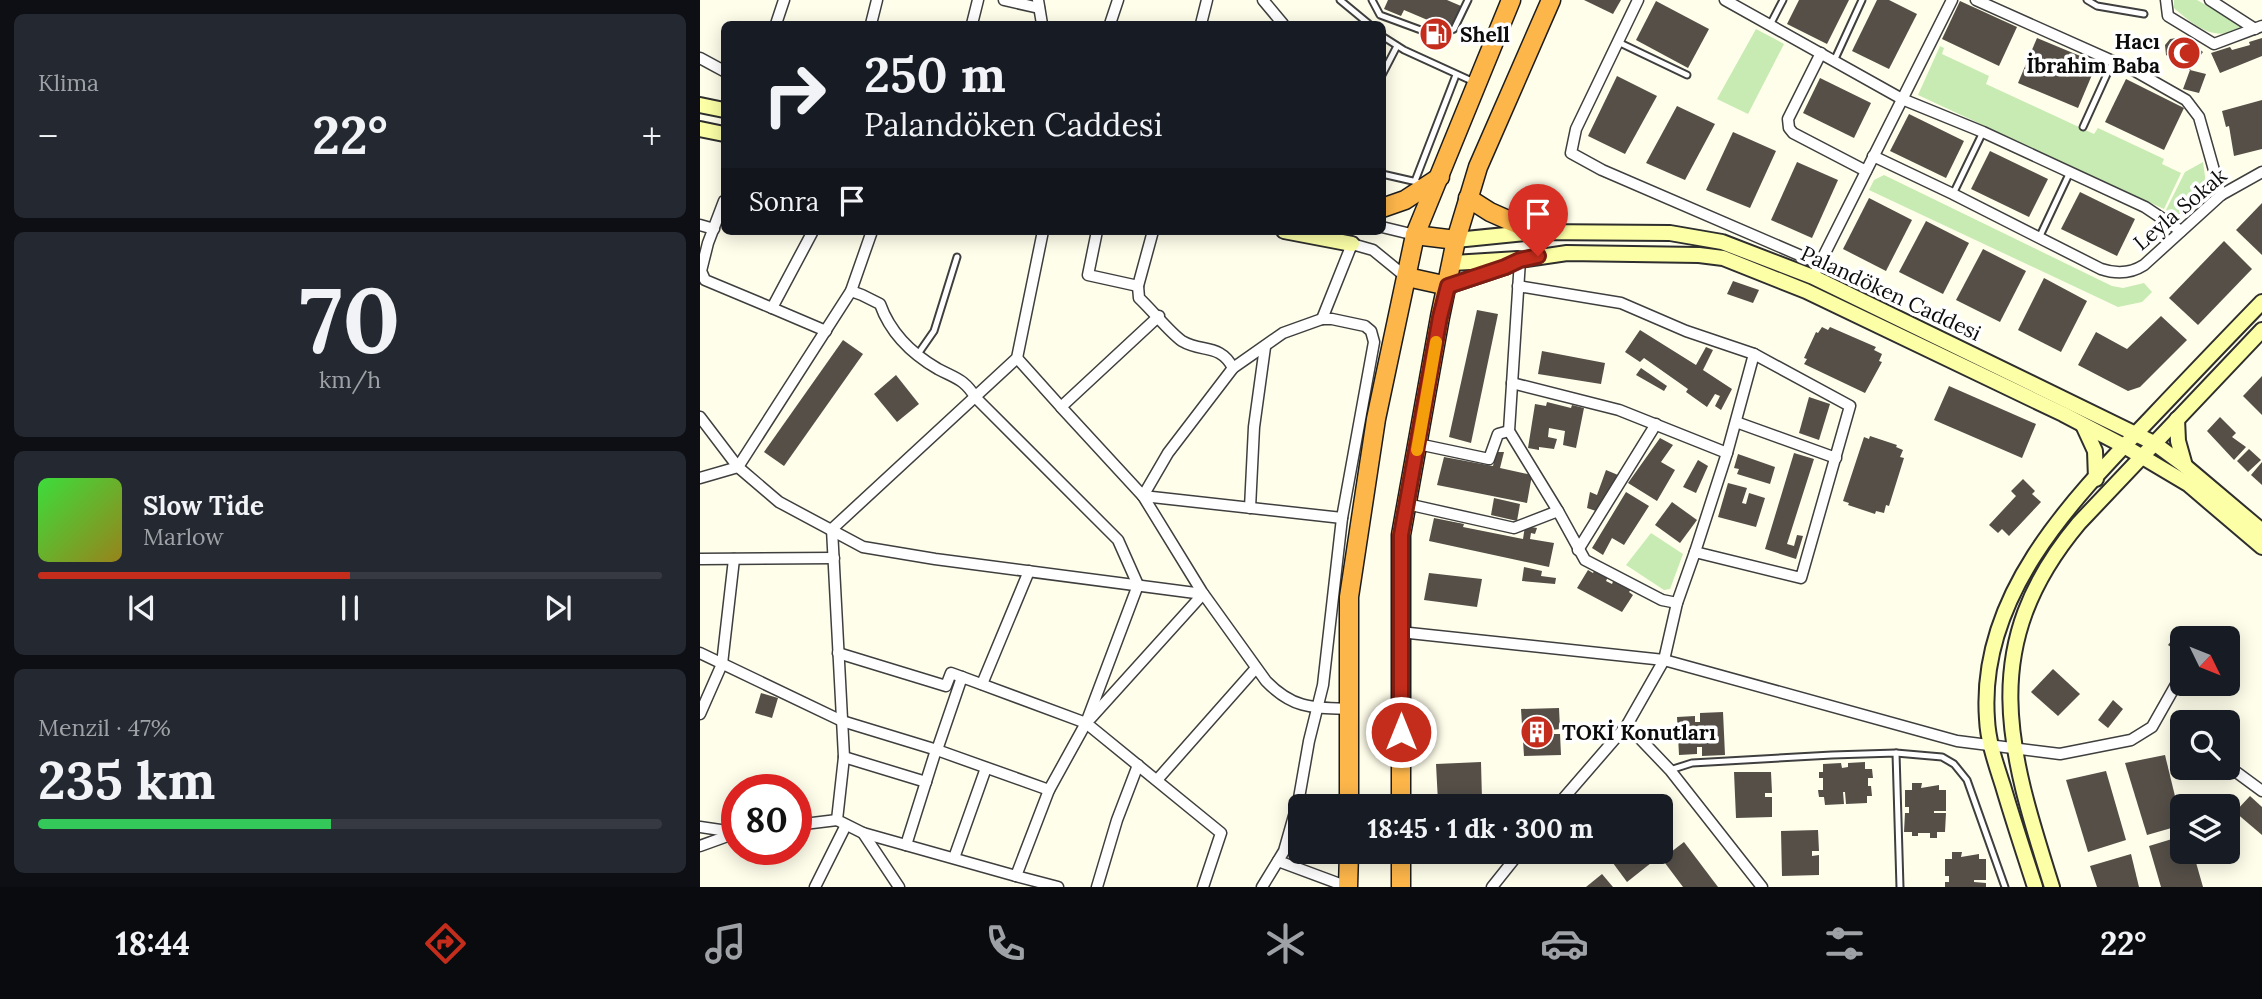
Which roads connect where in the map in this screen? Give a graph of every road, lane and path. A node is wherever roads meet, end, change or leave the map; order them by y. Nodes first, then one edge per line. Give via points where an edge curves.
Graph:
1 (784, 0) edge
2 (877, 0) edge
3 (978, 0) edge
4 (1004, 0) edge
5 (1118, 0) edge
6 (1207, 0) edge
7 (1263, 0) edge
8 (1340, 0) edge
9 (1372, 0) edge
10 (1468, 0) edge
11 (1511, 0) edge
12 (1551, 0) edge
13 (1638, 0) edge
14 (1725, 0) edge
15 (1783, 0) edge
16 (1862, 0) edge
17 (1952, 0) edge
18 (1976, 0) edge
19 (2087, 0) edge
20 (2166, 0) edge
21 (2210, 0) edge
22 (1038, 4) edge
23 (2144, 14) dead end
24 (777, 21) edge
25 (872, 21) edge
26 (973, 21) edge
27 (1111, 21) edge
28 (1202, 21) edge
29 (1280, 21) edge
30 (1365, 21) edge
31 (1770, 25) junction
32 (2259, 27) edge
33 (1386, 39) edge
34 (1618, 42) junction
35 (1397, 46) junction
36 (1821, 53) junction
37 (700, 58) edge
38 (1834, 61) junction
39 (2113, 61) junction
40 (1386, 67) edge
41 (721, 69) edge
42 (1456, 75) junction
43 (1688, 75) dead end
44 (1477, 83) junction
45 (1902, 99) junction
46 (700, 105) edge
47 (721, 109) edge
48 (2083, 127) dead end
49 (700, 129) edge
50 (1983, 132) junction
51 (721, 133) edge
52 (1873, 156) junction
53 (1866, 171) junction
54 (2262, 172) edge
55 (2070, 173) junction
56 (1386, 175) edge
57 (1428, 181) junction
58 (1953, 194) junction
59 (2221, 195) junction
60 (1468, 198) junction
61 (1386, 207) edge
62 (721, 209) edge
63 (700, 225) edge
64 (1386, 228) edge
65 (714, 229) junction
66 (2181, 231) junction
67 (1535, 232) junction
68 (811, 235) edge
69 (871, 235) edge
70 (1042, 235) edge
71 (1096, 235) edge
72 (1152, 235) edge
73 (1305, 235) edge
74 (1415, 235) junction
75 (2039, 238) junction
76 (1456, 240) junction
77 (1352, 244) junction
78 (1538, 256) junction
79 (957, 257) dead end
80 (1520, 260) junction
81 (1453, 262) junction
82 (1816, 271) junction
83 (1407, 277) junction
84 (1139, 286) junction
85 (1448, 286) junction
86 (1518, 286) junction
87 (851, 291) junction
88 (1806, 291) junction
89 (2262, 302) edge
90 (772, 308) junction
91 (1158, 316) junction
92 (1322, 319) junction
93 (2262, 330) edge
94 (827, 331) junction
95 (1265, 346) junction
96 (918, 354) junction
97 (1754, 354) junction
98 (1017, 358) junction
99 (1233, 368) junction
100 (1512, 383) junction
101 (976, 398) junction
102 (1061, 407) junction
103 (700, 417) edge
104 (2177, 419) junction
105 (1736, 422) junction
106 (1656, 424) junction
107 (2082, 424) junction
108 (1509, 430) junction
109 (2135, 434) junction
110 (2154, 443) junction
111 (1418, 444) junction
112 (2124, 446) junction
113 (1727, 453) junction
114 (2142, 455) junction
115 (1836, 458) junction
116 (2185, 466) junction
117 (738, 467) junction
118 (700, 478) edge
119 (2095, 479) junction
120 (1143, 496) junction
121 (1407, 504) junction
122 (1250, 508) junction
123 (1558, 511) junction
124 (1342, 517) junction
125 (832, 529) junction
126 (2262, 531) edge
127 (2262, 547) edge
128 (1578, 550) junction
129 (1695, 552) junction
130 (834, 558) junction
131 (700, 559) edge
132 (734, 559) junction
133 (1029, 571) junction
134 (1138, 585) junction
135 (1203, 594) junction
136 (1676, 603) junction
137 (1400, 632) junction
138 (700, 653) edge
139 (838, 653) junction
140 (1664, 660) junction
141 (722, 664) junction
142 (1256, 668) junction
143 (962, 677) junction
144 (982, 684) junction
145 (2170, 695) edge
146 (1317, 708) junction
147 (1350, 709) junction
148 (700, 714) edge
149 (842, 721) junction
150 (1086, 723) junction
151 (1627, 725) junction
152 (1990, 744) junction
153 (2015, 747) junction
154 (937, 750) junction
155 (1896, 753) junction
156 (844, 757) junction
157 (1138, 765) junction
158 (986, 768) junction
159 (1670, 770) junction
160 (2240, 775) edge
161 (1157, 780) junction
162 (926, 782) junction
163 (1049, 790) junction
164 (2262, 791) edge
165 (1349, 794) edge
166 (1401, 794) edge
167 (1567, 794) edge
168 (841, 822) junction
169 (812, 824) edge
170 (700, 827) edge
171 (721, 830) edge
172 (863, 833) junction
173 (721, 838) edge
174 (906, 845) junction
175 (700, 846) edge
176 (954, 858) junction
177 (1278, 861) junction
178 (1347, 864) edge
179 (1401, 864) edge
180 (1510, 864) edge
181 (1016, 876) junction
182 (1342, 886) edge
183 (815, 887) edge
184 (899, 887) edge
185 (1056, 887) edge
186 (1097, 887) edge
187 (1203, 887) edge
188 (1262, 887) edge
189 (1401, 887) edge
190 (1492, 887) edge
191 (1762, 887) edge
192 (1900, 887) edge
193 (2005, 887) edge
194 (2035, 887) edge
195 (2052, 887) edge

1 - 24 street
2 - 25 street
3 - 26 street
4 - 22 street
5 - 27 street
6 - 28 street
7 - 29 street
8 - 30 lane
9 - 10 lane via 1380,15 1437,36 1454,29
11 - 44 highway
12 - 60 highway
13 - 34 street
14 - 31 street
15 - 31 lane
16 - 38 lane
17 - 45 street
18 - 39 street
19 - 23 lane
20 - 32 street via 2168,16 2214,44
21 - 32 street
31 - 36 street
33 - 35 lane
34 - 43 lane
34 - 82 street via 1576,130 1571,153
35 - 40 lane
35 - 42 lane
36 - 38 street
36 - 53 street via 1788,119 1789,128
37 - 41 street
38 - 45 street
39 - 48 lane
39 - 59 street via 2186,100 2199,117
42 - 44 lane
42 - 57 lane
44 - 57 highway
45 - 50 street
45 - 52 street
46 - 47 street
49 - 51 street
50 - 55 street
50 - 58 lane
52 - 53 street
52 - 58 street
53 - 82 street
54 - 59 street, Leyla Sokak
55 - 66 street via 2145,207
55 - 75 lane
56 - 57 lane
57 - 61 highway via 1405,200
57 - 74 highway
58 - 75 street
59 - 66 street, Leyla Sokak
60 - 67 highway
60 - 76 highway
62 - 65 street
63 - 65 street
64 - 74 street
65 - 90 street via 701,271 705,280
66 - 75 street, Leyla Sokak via 2144,265 2121,273 2101,269
67 - 76 street, Palandöken Caddesi
67 - 78 street
67 - 82 street, Palandöken Caddesi via 1688,235
68 - 90 street
69 - 87 street
70 - 98 street
71 - 84 street via 1088,275
72 - 84 street
73 - 77 street
74 - 76 highway
74 - 83 highway
76 - 81 highway
77 - 83 street via 1373,250
77 - 92 street
78 - 80 street, Palandöken Caddesi
78 - 88 street, Palandöken Caddesi via 1711,256
79 - 96 lane via 934,331
80 - 81 street, Palandöken Caddesi
80 - 85 street, Palandöken Caddesi
80 - 86 street
81 - 85 highway
82 - 88 street
82 - 109 street, Palandöken Caddesi
83 - 85 highway
83 - 147 highway via 1376,419 1349,597
84 - 91 street via 1139,298
85 - 111 highway
86 - 97 street via 1621,303
86 - 100 street
87 - 94 street
87 - 96 street via 880,304 891,329
88 - 107 street, Palandöken Caddesi
89 - 109 street
90 - 94 street
91 - 99 street via 1183,341 1219,351
91 - 102 street
92 - 95 street via 1283,333
92 - 124 street via 1364,326 1374,338
93 - 104 street
94 - 117 street
95 - 99 street
95 - 122 street
96 - 101 street via 966,383
97 - 105 street
97 - 115 street via 1850,406
98 - 101 street
98 - 102 street
99 - 120 street via 1168,453
100 - 106 street
100 - 108 street
101 - 125 street
101 - 134 street via 1118,540
102 - 120 street
103 - 117 street
104 - 110 street
104 - 116 street
105 - 113 street
105 - 115 street
106 - 113 street
106 - 128 street
107 - 112 street, Palandöken Caddesi
107 - 119 street via 2095,451
108 - 111 street via 1498,434 1489,459
108 - 123 street
109 - 110 street, Palandöken Caddesi
109 - 112 street
110 - 114 street
110 - 116 street, Palandöken Caddesi
111 - 121 highway
112 - 114 street, Palandöken Caddesi
112 - 119 street
113 - 129 street
114 - 127 street, Palandöken Caddesi via 2188,484
114 - 153 street via 2057,549 2029,597 2018,628 2009,683
115 - 129 street via 1801,578
116 - 126 street, Palandöken Caddesi
117 - 118 street
117 - 125 street via 779,502
119 - 152 street via 2044,538 2002,619 1987,675
120 - 122 street
120 - 135 street
121 - 123 street via 1514,528
121 - 137 highway via 1401,535
122 - 124 street
123 - 128 street
124 - 146 street
125 - 130 street
125 - 133 street via 863,547
128 - 136 street via 1585,560
129 - 136 street
130 - 132 street
130 - 139 street
131 - 132 street
132 - 141 street
133 - 134 street
133 - 144 street
134 - 135 street
134 - 150 street
135 - 142 street
135 - 150 street
136 - 140 street
137 - 140 street
137 - 166 highway
138 - 141 street
139 - 143 street via 946,686 951,673
139 - 149 street
140 - 151 street
140 - 152 street via 1957,741
141 - 148 street
141 - 149 street
142 - 146 street via 1286,698
142 - 161 street
143 - 144 street
143 - 154 street
144 - 150 street
145 - 153 street via 2152,727 2131,740 2060,754
146 - 147 street
146 - 177 street via 1299,798
147 - 165 highway
149 - 154 street
149 - 156 street
150 - 157 street
150 - 163 street
151 - 159 street
151 - 167 street
152 - 153 street
152 - 194 street
153 - 195 street via 2026,805
154 - 158 street
154 - 162 street
155 - 159 lane via 1692,763
155 - 192 lane
155 - 193 lane via 1936,755 1959,769
156 - 162 street
156 - 168 street
157 - 161 street
157 - 186 street
158 - 163 street
158 - 176 street
159 - 191 street
160 - 164 street
161 - 187 street via 1222,833
162 - 174 street
163 - 181 street
168 - 169 street
168 - 172 street
168 - 183 street
170 - 171 street
172 - 174 street
172 - 184 street
173 - 175 street
174 - 176 street
176 - 181 street
177 - 182 street
177 - 188 street
178 - 182 highway
179 - 189 highway
180 - 190 street
181 - 185 street

